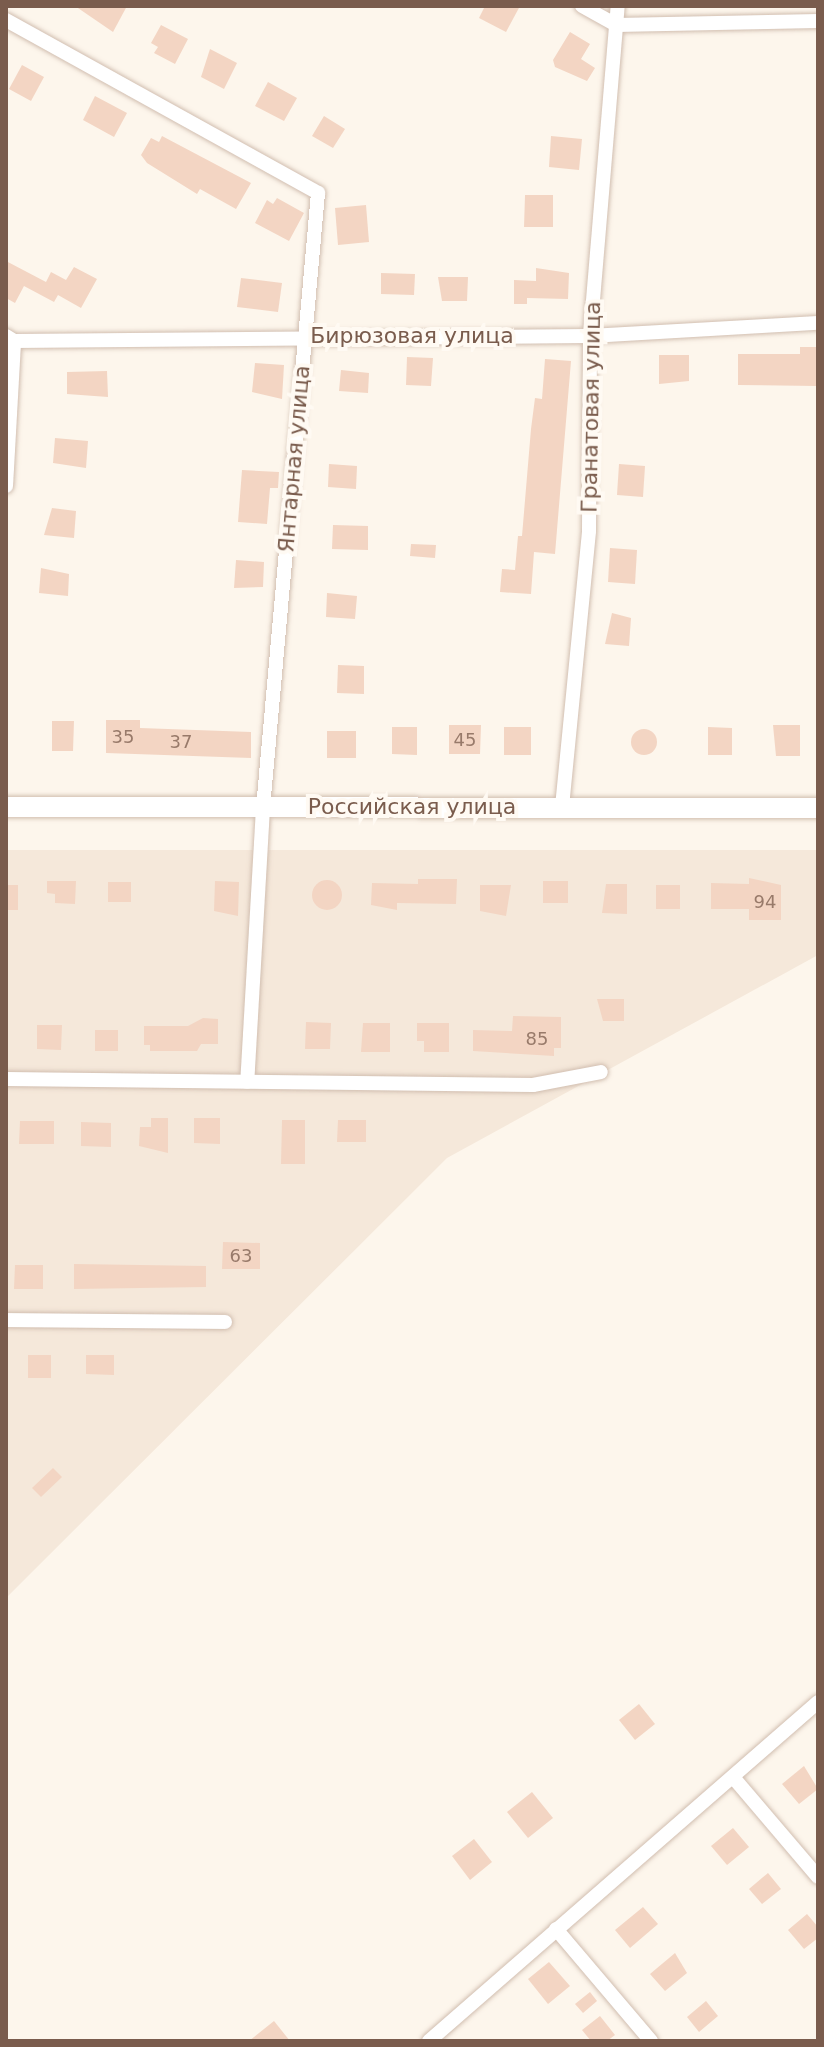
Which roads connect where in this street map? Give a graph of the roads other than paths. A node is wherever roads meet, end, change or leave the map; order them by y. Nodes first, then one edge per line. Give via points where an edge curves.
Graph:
1 (582, 6) edge
2 (618, 6) edge
3 (6, 20) edge
4 (818, 21) edge
5 (616, 25) junction
6 (818, 323) edge
7 (590, 336) junction
8 (304, 337) junction
9 (10, 339) edge
10 (6, 486) edge
11 (6, 807) edge
12 (562, 807) junction
13 (263, 808) junction
14 (818, 808) edge
15 (601, 1072) dead end
16 (6, 1079) edge
17 (247, 1082) junction
18 (6, 1320) edge
19 (225, 1322) dead end
20 (818, 1702) edge
21 (733, 1777) junction
22 (818, 1877) edge
23 (556, 1929) junction
24 (429, 2041) edge
25 (651, 2041) edge

1 - 5 street
2 - 5 street, Гранатовая улица
3 - 8 street, Янтарная улица via 318,193
4 - 5 street
5 - 7 street, Гранатовая улица
6 - 7 street, Бирюзовая улица
7 - 8 street, Бирюзовая улица
7 - 12 street, Гранатовая улица via 589,531
8 - 9 street, Бирюзовая улица
8 - 13 street, Янтарная улица
9 - 10 street
11 - 13 main road, Российская улица
12 - 13 main road, Российская улица
12 - 14 main road, Российская улица
13 - 17 street, Янтарная улица
15 - 17 street via 533,1085
16 - 17 street
18 - 19 street
20 - 21 street
21 - 22 street
21 - 23 street
23 - 24 street
23 - 25 street

